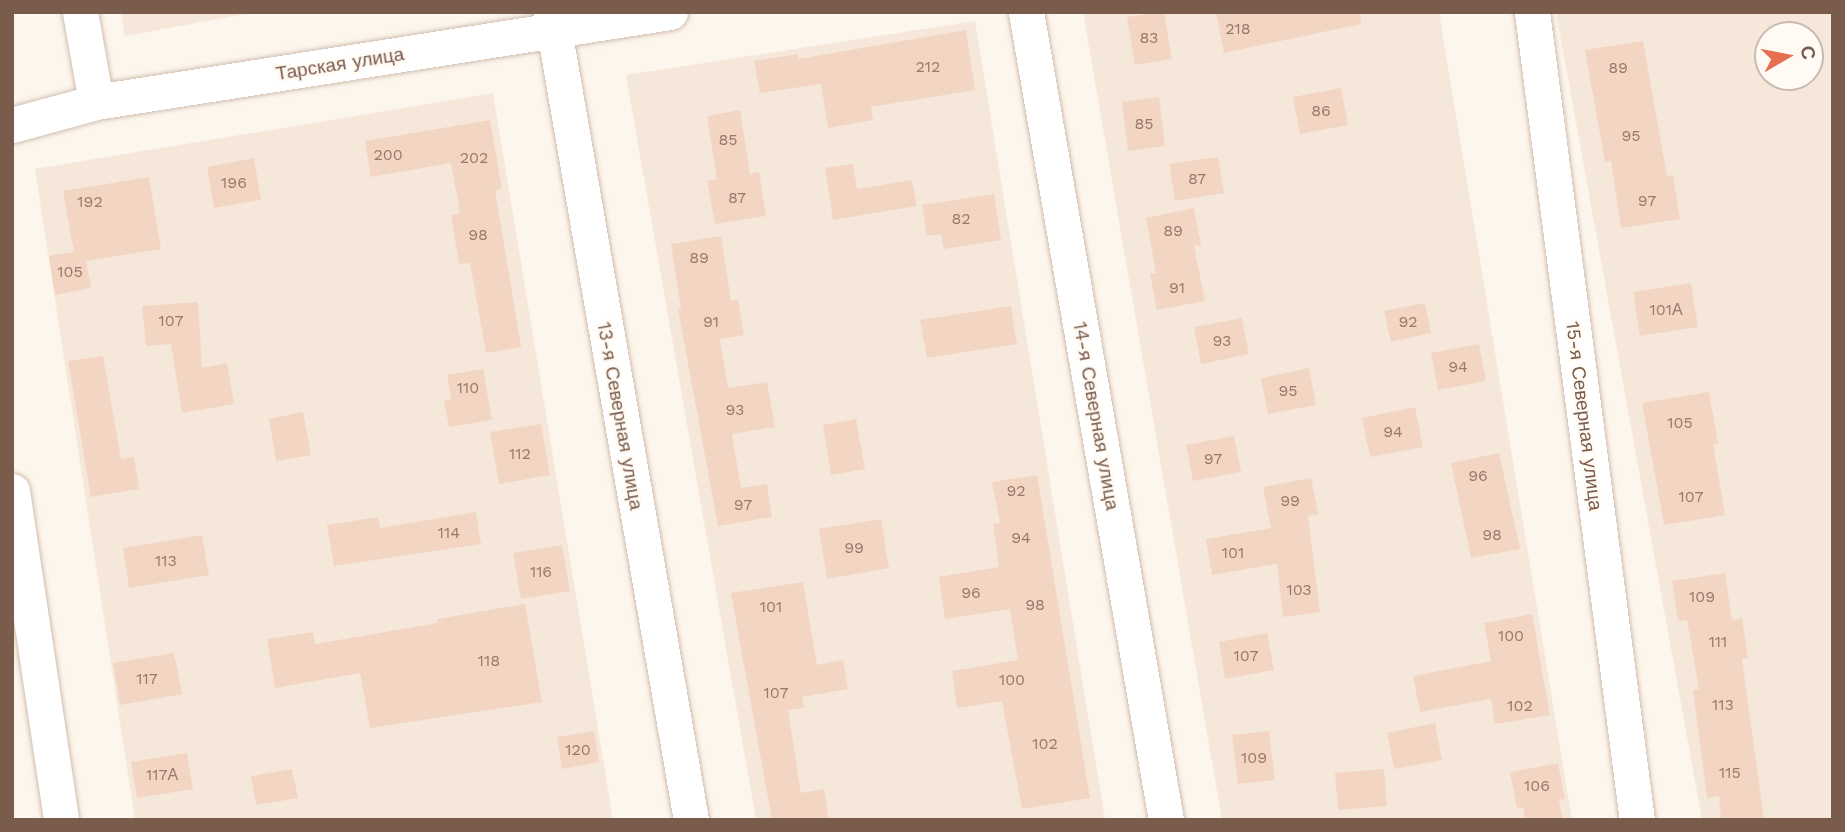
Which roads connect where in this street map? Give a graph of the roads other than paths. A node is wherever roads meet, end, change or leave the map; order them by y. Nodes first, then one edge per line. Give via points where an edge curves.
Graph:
1 (80, 12) edge
2 (670, 12) edge
3 (1027, 12) edge
4 (1532, 12) edge
5 (552, 22) edge
6 (96, 102) junction
7 (12, 125) edge
8 (12, 491) edge
9 (61, 820) edge
10 (691, 820) edge
11 (1166, 820) edge
12 (1637, 820) edge

1 - 6 street
2 - 5 street, Тарская улица
3 - 11 street, 14-я Северная улица
4 - 12 street, 15-я Северная улица
5 - 6 street, Тарская улица
5 - 10 street, 13-я Северная улица
6 - 7 street, Тарская улица
8 - 9 street

